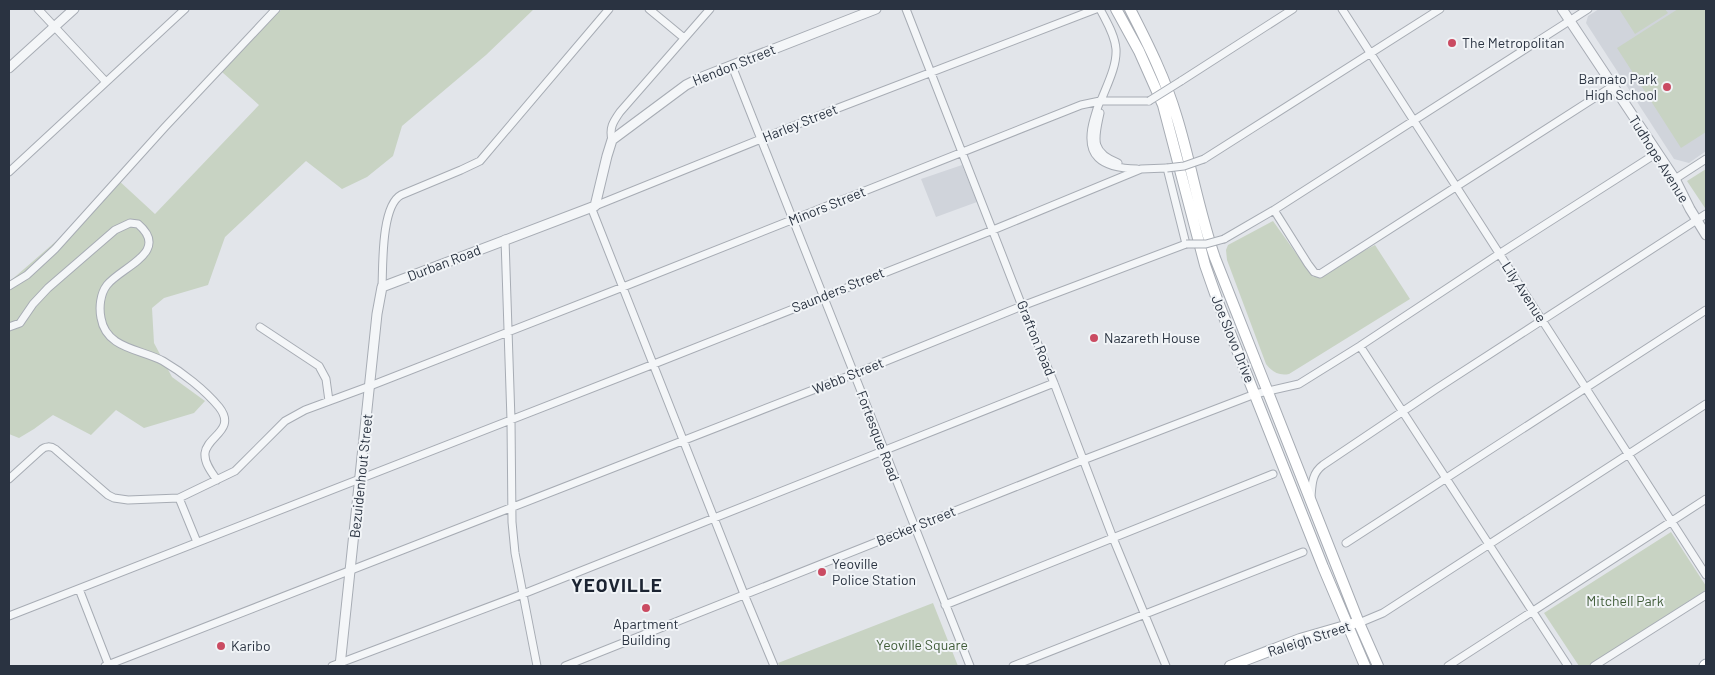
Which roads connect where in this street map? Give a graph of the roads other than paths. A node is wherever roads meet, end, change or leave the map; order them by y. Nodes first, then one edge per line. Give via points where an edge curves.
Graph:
1 (38, 9) edge
2 (74, 9) edge
3 (185, 9) edge
4 (276, 9) edge
5 (609, 9) edge
6 (649, 9) edge
7 (710, 9) edge
8 (876, 9) edge
9 (906, 9) edge
10 (1096, 9) edge
11 (1100, 9) edge
12 (1116, 9) edge
13 (1130, 9) edge
14 (1293, 9) edge
15 (1342, 9) edge
16 (1440, 9) edge
17 (1562, 9) edge
18 (1588, 9) edge
19 (1570, 20) junction
20 (55, 27) junction
21 (684, 38) junction
22 (1370, 54) junction
23 (732, 66) junction
24 (9, 68) edge
25 (930, 72) junction
26 (106, 82) junction
27 (1613, 86) junction
28 (1102, 100) junction
29 (1413, 121) junction
30 (760, 139) junction
31 (612, 140) junction
32 (962, 152) junction
33 (1657, 153) junction
34 (1706, 159) edge
35 (1166, 168) junction
36 (1141, 169) junction
37 (9, 172) edge
38 (1675, 179) junction
39 (1457, 186) junction
40 (593, 207) junction
41 (1274, 210) junction
42 (1706, 214) edge
43 (793, 219) junction
44 (1697, 220) junction
45 (993, 230) junction
46 (1706, 235) edge
47 (505, 239) junction
48 (1186, 244) junction
49 (1499, 254) junction
50 (9, 286) edge
51 (382, 286) junction
52 (623, 287) junction
53 (824, 296) junction
54 (1022, 306) junction
55 (1706, 310) edge
56 (1543, 320) junction
57 (9, 327) edge
58 (260, 327) dead end
59 (509, 332) junction
60 (1360, 346) junction
61 (654, 364) junction
62 (854, 374) junction
63 (1054, 383) junction
64 (370, 386) junction
65 (1585, 387) junction
66 (1268, 392) junction
67 (1255, 394) junction
68 (329, 400) junction
69 (1706, 404) edge
70 (1403, 411) junction
71 (511, 420) junction
72 (684, 440) junction
73 (884, 450) junction
74 (1628, 453) junction
75 (1083, 460) junction
76 (1273, 474) dead end
77 (1446, 477) junction
78 (361, 478) junction
79 (9, 479) edge
80 (217, 480) junction
81 (179, 498) junction
82 (1706, 499) edge
83 (1311, 500) junction
84 (511, 509) junction
85 (715, 518) junction
86 (1672, 521) junction
87 (913, 527) junction
88 (1113, 538) junction
89 (197, 542) junction
90 (1346, 543) dead end
91 (1489, 544) junction
92 (1303, 552) dead end
93 (351, 570) junction
94 (1706, 575) edge
95 (79, 589) junction
96 (523, 594) junction
97 (744, 594) junction
98 (1706, 595) edge
99 (945, 605) junction
100 (1532, 612) junction
101 (1144, 615) junction
102 (9, 616) edge
103 (1359, 623) junction
104 (1347, 625) junction
105 (578, 664) edge
106 (338, 665) edge
107 (108, 666) edge
108 (537, 666) edge
109 (565, 666) edge
110 (774, 666) edge
111 (970, 666) edge
112 (1013, 666) edge
113 (1166, 666) edge
114 (1230, 666) edge
115 (1365, 666) edge
116 (1378, 666) edge
117 (1448, 666) edge
118 (1568, 666) edge
119 (1594, 666) edge

1 - 20 street
2 - 20 street
3 - 26 street
4 - 50 street via 36,268
5 - 51 street via 480,161 394,200 386,227
6 - 21 street
7 - 21 street
8 - 23 street, Hendon Street
9 - 25 street, Grafton Road
10 - 25 street, Harley Street
11 - 28 street via 1116,51
12 - 67 main road, Joe Slovo Drive via 1163,105 1205,266
13 - 66 main road, Joe Slovo Drive via 1168,91 1210,242
14 - 28 street, Minors Street, bridge via 1149,100
15 - 22 street, Lily Avenue
16 - 22 street, Saunders Street
17 - 19 street, Tudhope Avenue
18 - 19 street, Webb Street
19 - 27 street, Tudhope Avenue
19 - 29 street, Webb Street
20 - 24 street
20 - 26 street
21 - 31 street via 620,112 610,129
22 - 29 street, Lily Avenue
22 - 35 street, Saunders Street, bridge via 1204,159
23 - 30 street, Fortesque Road
23 - 31 street, Hendon Street via 686,85
25 - 30 street, Harley Street
25 - 32 street, Grafton Road
26 - 37 street
27 - 33 street, Tudhope Avenue
27 - 39 street
28 - 32 street, Minors Street via 1081,105
28 - 36 street via 1097,148 1106,157 1132,169
29 - 39 street, Lily Avenue
29 - 41 street, Webb Street
30 - 40 street, Harley Street
30 - 43 street, Fortesque Road
31 - 40 street
32 - 43 street, Minors Street
32 - 45 street, Grafton Road
33 - 38 street, Tudhope Avenue
33 - 49 street, Becker Street
34 - 38 street
35 - 36 street, Saunders Street
35 - 48 street
36 - 45 street, Saunders Street
38 - 44 street, Tudhope Avenue
39 - 41 street via 1318,274 1308,264
39 - 49 street, Lily Avenue
40 - 47 street, Harley Street
40 - 52 street
41 - 48 street, Webb Street, bridge via 1224,239 1206,244
42 - 44 street
43 - 52 street, Minors Street
43 - 53 street, Fortesque Road
44 - 46 street, Tudhope Avenue
44 - 56 street
45 - 53 street, Saunders Street
45 - 54 street, Grafton Road
47 - 51 street, Durban Road
47 - 59 street
48 - 54 street, Webb Street
49 - 56 street, Lily Avenue
49 - 60 street, Becker Street
51 - 64 street, Bezuidenhout Street
52 - 59 street, Minors Street
52 - 61 street
53 - 61 street, Saunders Street
53 - 62 street, Fortesque Road
54 - 62 street, Webb Street
54 - 63 street, Grafton Road
55 - 65 street
56 - 65 street, Lily Avenue
56 - 70 street
57 - 80 street via 20,323 48,288 114,230 130,223 138,224 148,235 148,250 107,285 100,304 102,323 112,340 179,371 219,408 223,427 208,445 205,455
58 - 68 street via 320,366
59 - 64 street, Minors Street
59 - 71 street
60 - 66 street, Becker Street via 1299,384
60 - 70 street
61 - 71 street, Saunders Street
61 - 72 street
62 - 72 street, Webb Street
62 - 73 street, Fortesque Road
63 - 73 street
63 - 75 street, Grafton Road
64 - 68 street, Minors Street
64 - 78 street, Bezuidenhout Street
65 - 74 street, Lily Avenue
65 - 77 street
66 - 67 street, Becker Street
66 - 83 main road, Joe Slovo Drive
67 - 75 street, Becker Street
67 - 104 main road, Joe Slovo Drive
68 - 80 street, Minors Street via 285,421 235,471
69 - 74 street
70 - 77 street
70 - 83 street via 1317,469
71 - 78 street, Saunders Street
71 - 84 street
72 - 84 street, Webb Street
72 - 85 street
73 - 85 street
73 - 87 street, Fortesque Road
74 - 86 street, Lily Avenue
74 - 91 street
75 - 87 street, Becker Street
75 - 88 street, Grafton Road
76 - 88 street
77 - 90 street
77 - 91 street
78 - 89 street, Saunders Street
78 - 93 street, Bezuidenhout Street
79 - 81 street via 43,448 51,447 114,498
80 - 81 street, Minors Street
81 - 89 street
82 - 86 street
83 - 103 main road, Joe Slovo Drive
84 - 93 street, Webb Street
84 - 96 street
85 - 96 street
85 - 97 street
86 - 94 street, Lily Avenue
86 - 100 street
87 - 97 street, Becker Street
87 - 99 street, Fortesque Road
88 - 99 street
88 - 101 street, Grafton Road
89 - 95 street, Saunders Street
91 - 100 street
91 - 103 street via 1383,613
92 - 101 street
93 - 106 street, Bezuidenhout Street
93 - 107 street, Webb Street
95 - 102 street, Saunders Street
95 - 107 street
96 - 106 street
96 - 108 street
97 - 105 street, Becker Street
97 - 110 street
98 - 119 street
99 - 111 street, Fortesque Road
100 - 117 street
100 - 118 street
101 - 112 street
101 - 113 street, Grafton Road
103 - 104 main road, Raleigh Street
103 - 116 main road, Joe Slovo Drive
104 - 114 main road, Raleigh Street
104 - 115 main road, Joe Slovo Drive
105 - 109 street, Becker Street

